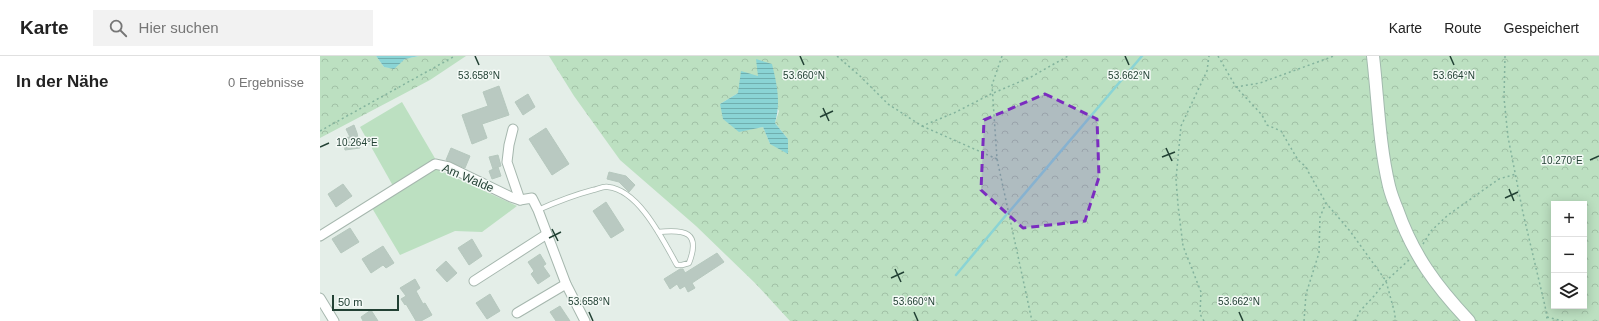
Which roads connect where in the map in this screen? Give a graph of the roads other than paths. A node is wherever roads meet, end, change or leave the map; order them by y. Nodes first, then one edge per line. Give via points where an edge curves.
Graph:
1 (1373, 56) edge
2 (513, 129) dead end
3 (520, 200) junction
4 (538, 210) junction
5 (658, 232) junction
6 (546, 234) junction
7 (320, 236) edge
8 (474, 281) dead end
9 (566, 284) junction
10 (320, 298) edge
11 (517, 313) dead end
12 (334, 321) edge
13 (585, 321) edge
14 (1469, 321) edge

1 - 14 main road via 1389,188 1416,254 1426,270
2 - 3 street, Am Walde via 507,162
3 - 4 street, Am Walde via 532,198
3 - 7 street, Am Walde via 449,167 435,164
4 - 5 lane via 567,197 606,187 619,189 642,209
4 - 6 street
5 - 5 lane via 677,265 689,262 694,241 689,234 680,231
6 - 8 street
6 - 9 street
9 - 11 street
9 - 13 street
10 - 12 street

